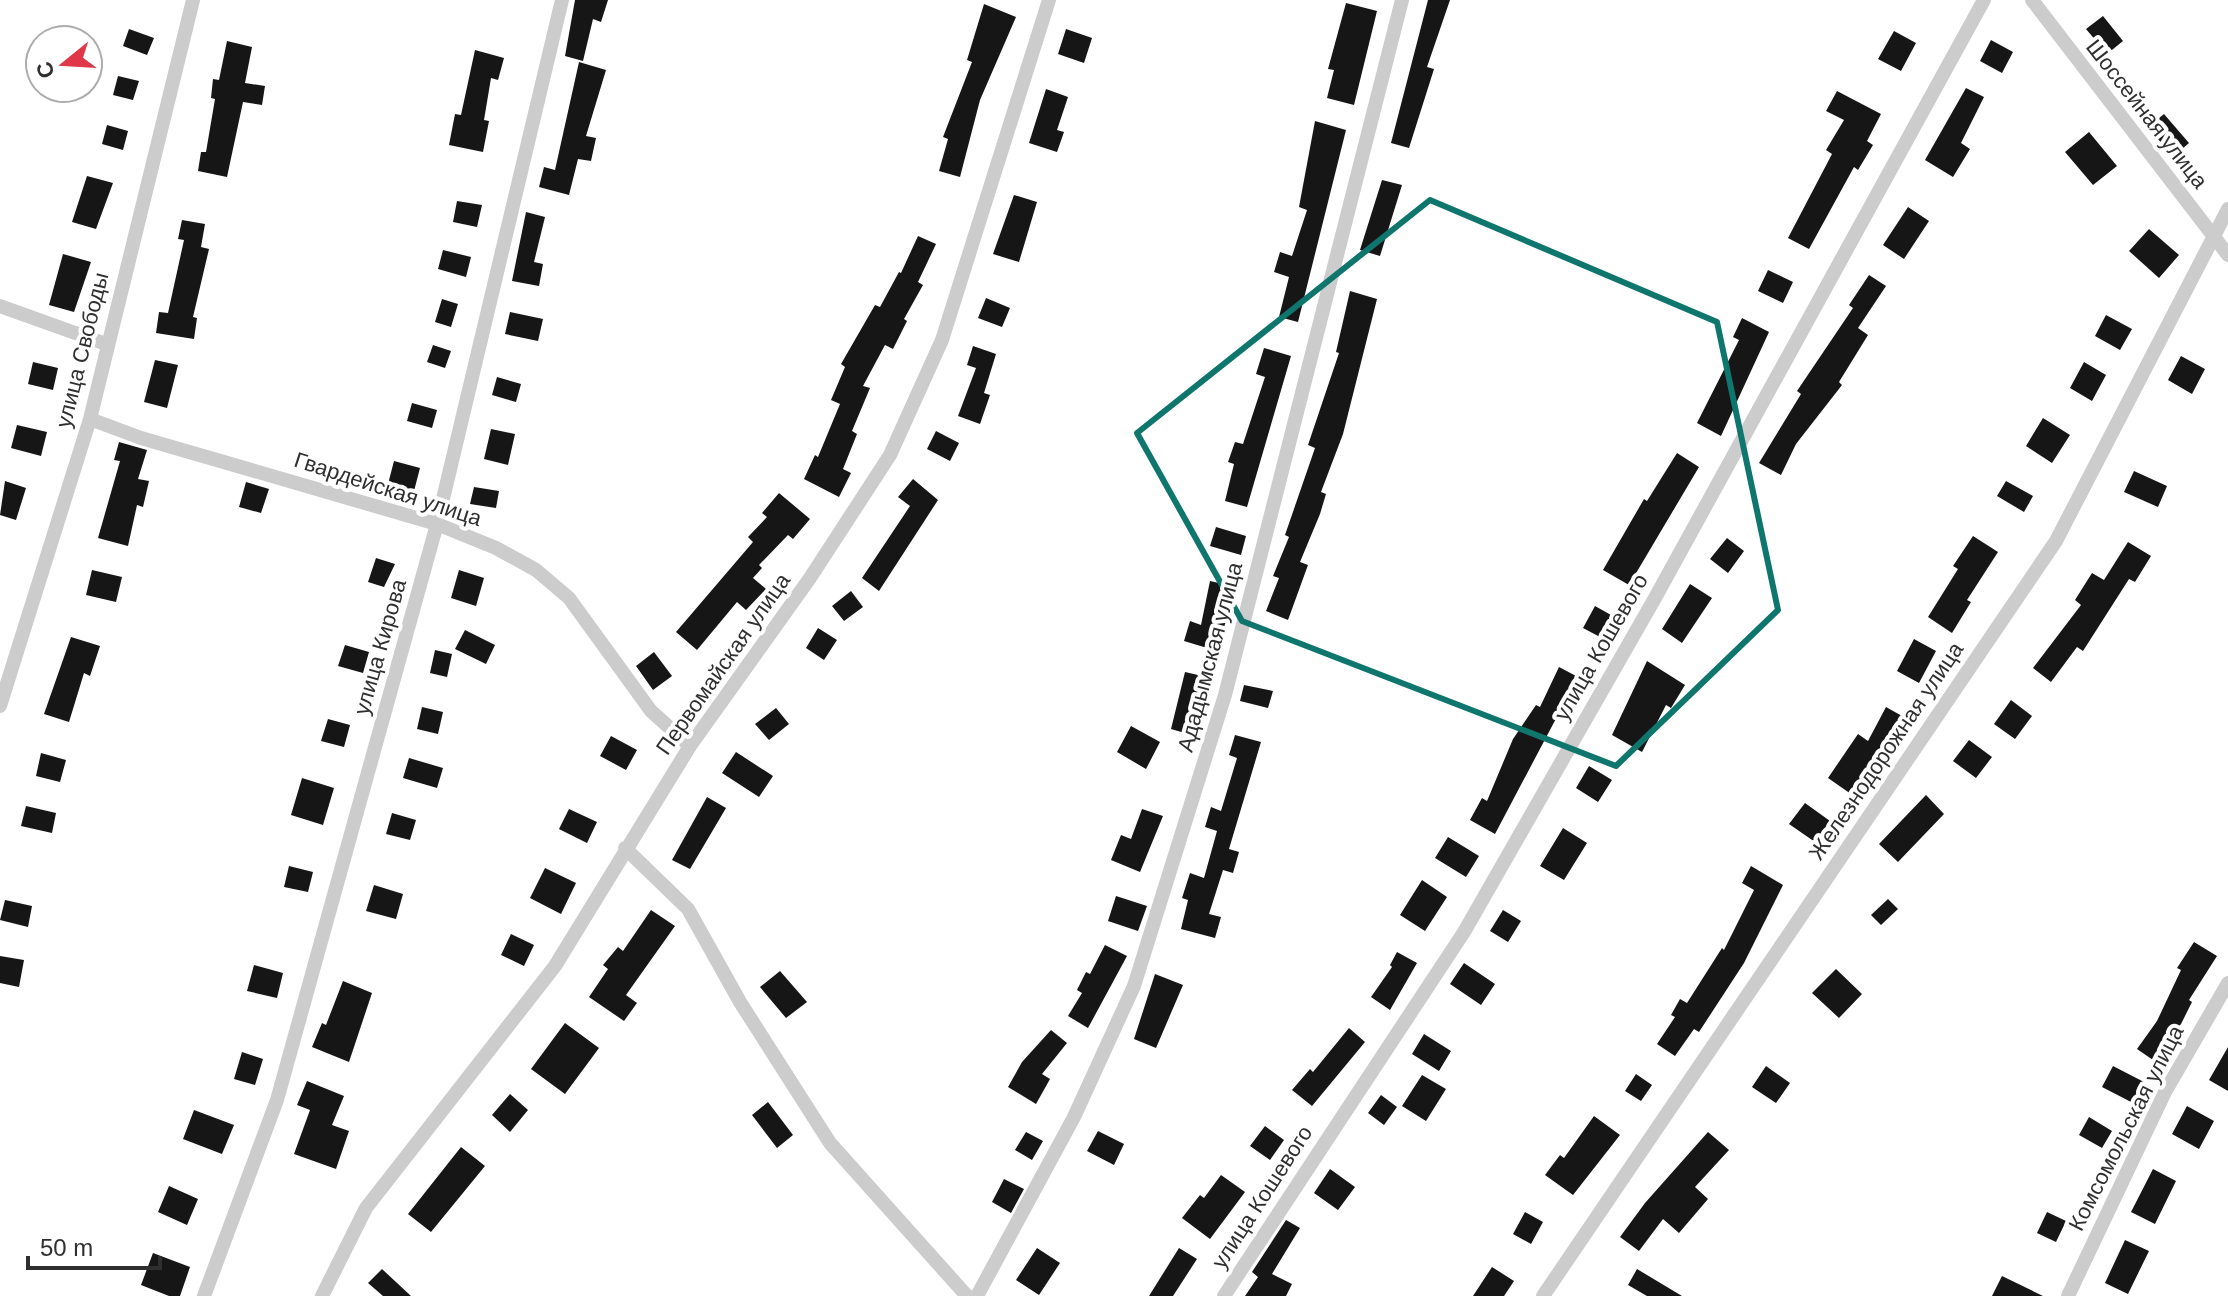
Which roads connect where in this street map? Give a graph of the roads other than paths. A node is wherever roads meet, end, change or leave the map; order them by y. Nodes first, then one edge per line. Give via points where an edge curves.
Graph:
1 (193, 0) edge
2 (562, 0) edge
3 (1049, 0) edge
4 (1402, 0) edge
5 (1984, 0) edge
6 (2032, 0) edge
7 (2228, 209) edge
8 (2213, 234) junction
9 (2228, 255) edge
10 (0, 306) edge
11 (106, 344) junction
12 (90, 419) junction
13 (437, 524) junction
14 (0, 706) edge
15 (690, 746) junction
16 (625, 848) junction
17 (2228, 983) edge
18 (204, 1296) edge
19 (322, 1296) edge
20 (967, 1296) edge
21 (977, 1296) edge
22 (1224, 1296) edge
23 (1543, 1296) edge
24 (2068, 1296) edge

1 - 11 street, улица Свободы
2 - 13 street, улица Кирова
3 - 15 street, Первомайская улица via 942,340 890,455
4 - 21 street, Ададымская улица via 1225,695 1134,986 1074,1117
5 - 22 street, улица Кошевого via 1655,598 1464,932
6 - 8 street, Шоссейная улица
7 - 8 street, Железнодорожная улица
8 - 9 street, Шоссейная улица
8 - 23 street, Железнодорожная улица via 2056,541
10 - 11 street
11 - 12 street, улица Свободы
12 - 13 street, Гвардейская улица
12 - 14 street, улица Свободы
13 - 15 street, Гвардейская улица via 496,548 554,583 651,711
13 - 18 street, улица Кирова via 277,1100
15 - 16 street, Первомайская улица
16 - 19 street, Первомайская улица via 555,966 366,1208
16 - 20 street via 688,909 830,1143
17 - 24 street, Комсомольская улица via 2165,1092

